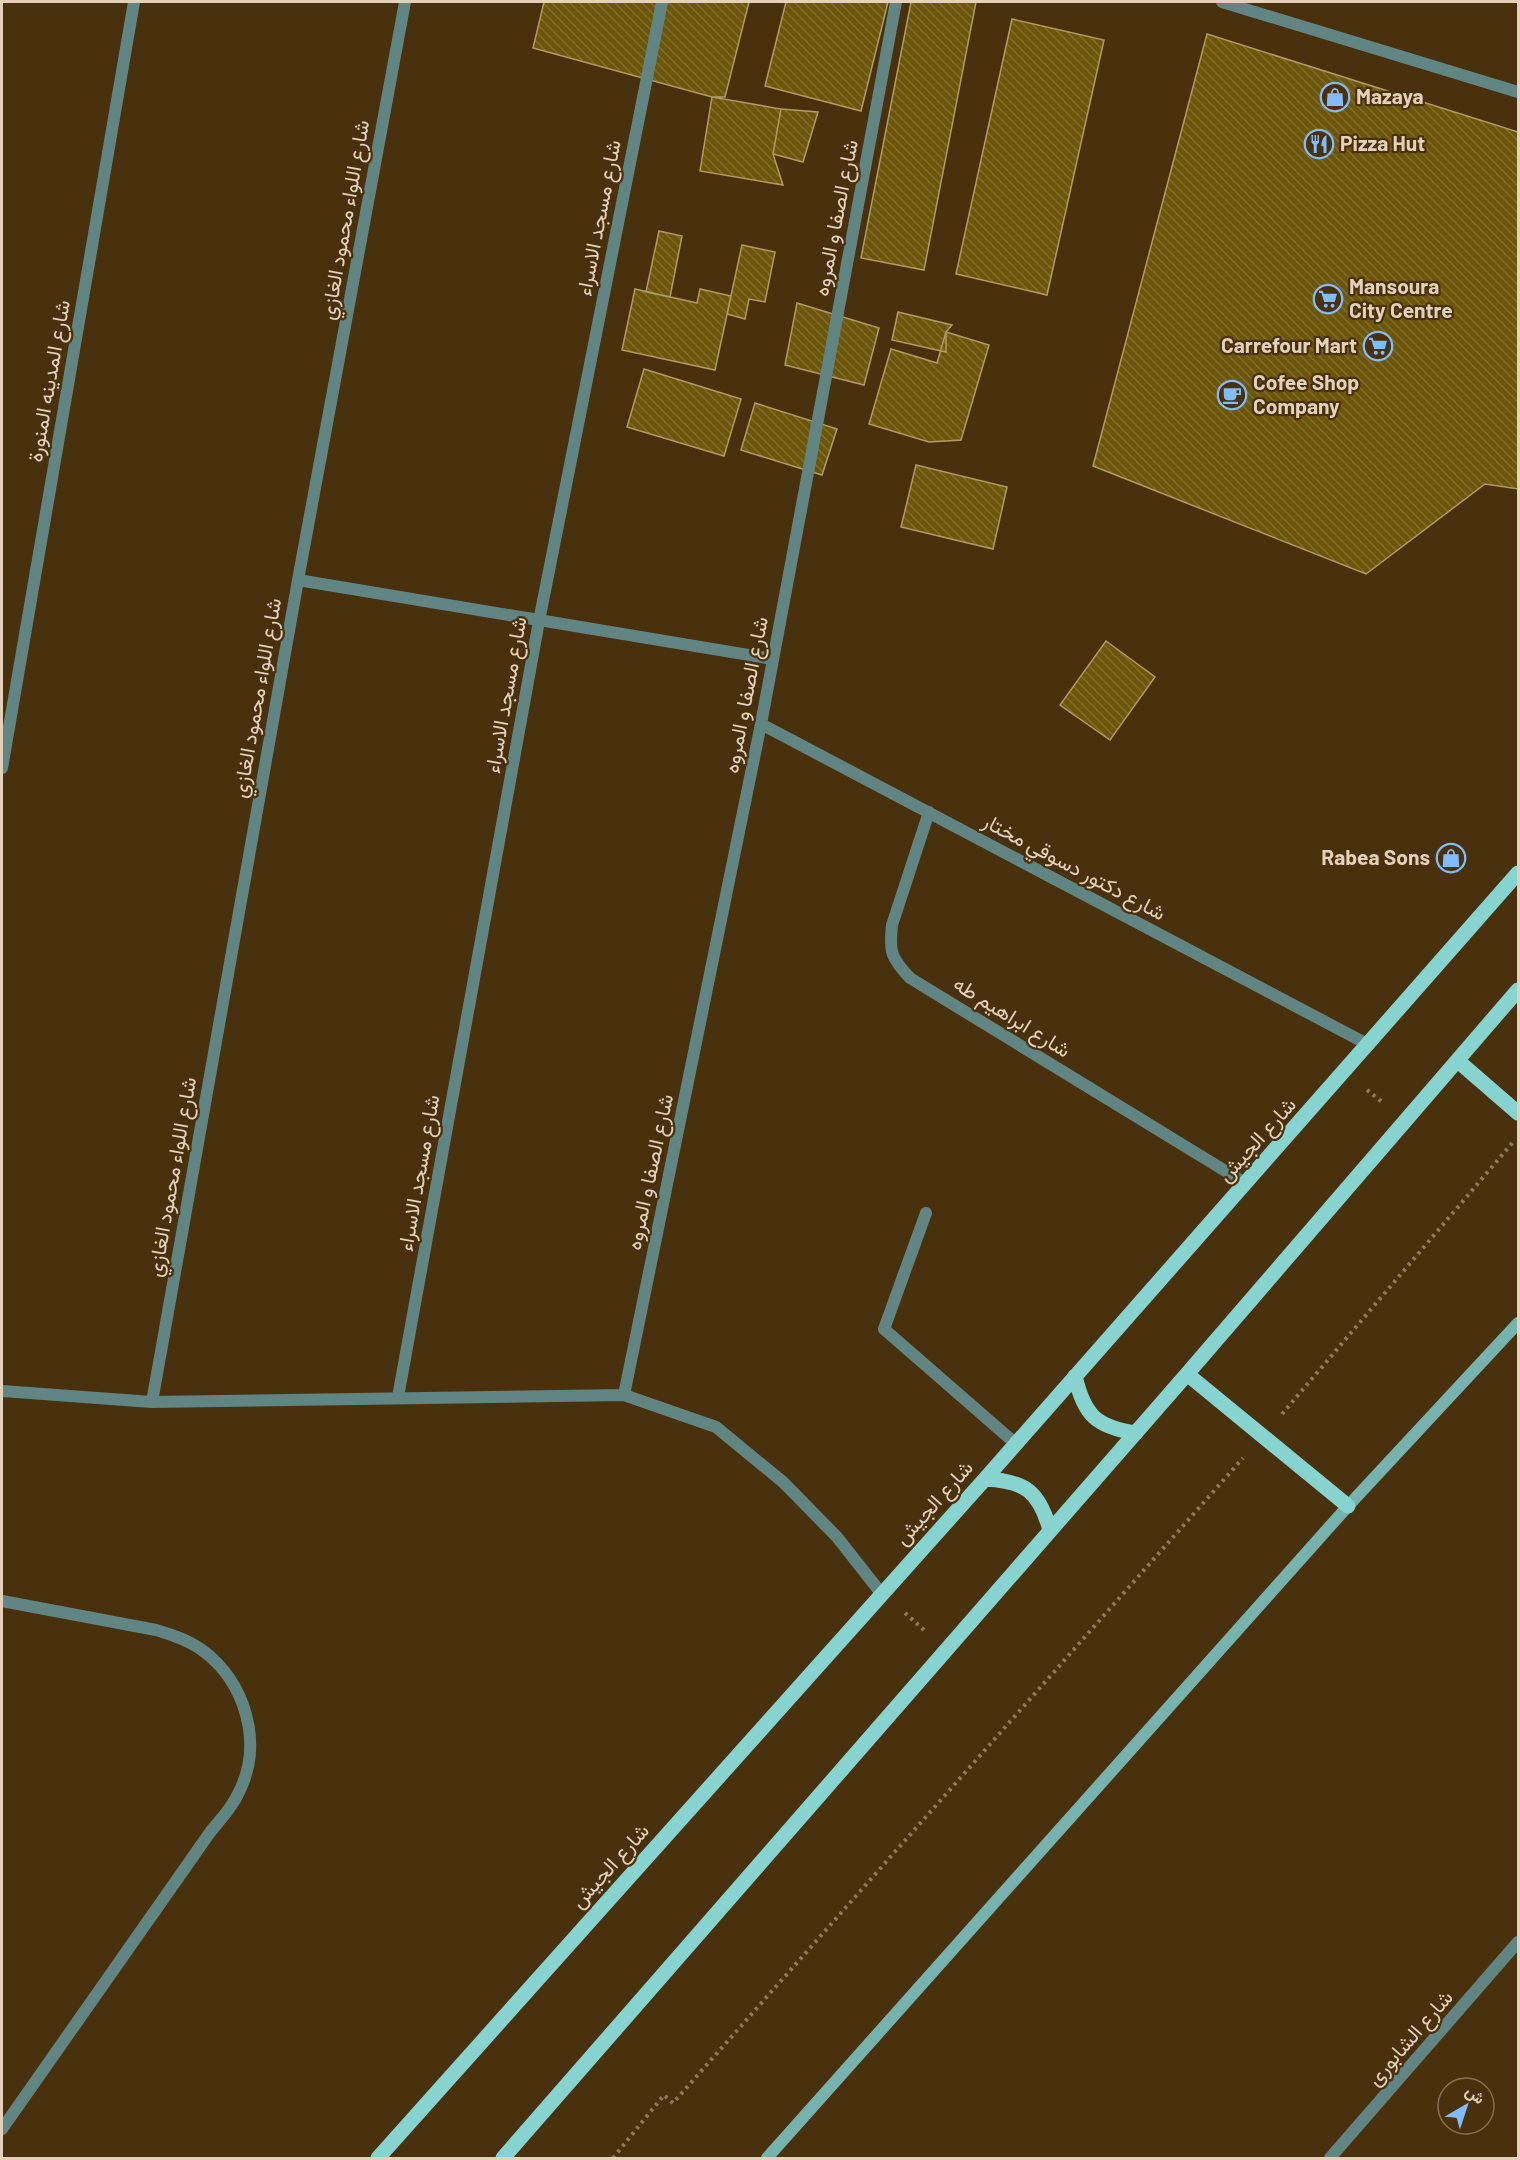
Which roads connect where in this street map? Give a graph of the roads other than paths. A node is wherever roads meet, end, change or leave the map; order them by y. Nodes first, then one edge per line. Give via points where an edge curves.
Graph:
1 (134, 2) edge
2 (405, 2) edge
3 (662, 2) edge
4 (896, 2) edge
5 (1222, 2) edge
6 (1518, 93) edge
7 (298, 580) junction
8 (539, 621) junction
9 (773, 658) junction
10 (761, 724) junction
11 (2, 768) edge
12 (929, 812) junction
13 (1518, 873) edge
14 (1518, 990) edge
15 (1369, 1045) junction
16 (1458, 1060) junction
17 (1518, 1113) edge
18 (1245, 1184) junction
19 (926, 1213) dead end
20 (1518, 1323) edge
21 (1187, 1374) junction
22 (1075, 1376) junction
23 (2, 1391) edge
24 (624, 1395) junction
25 (398, 1397) junction
26 (152, 1402) junction
27 (1136, 1433) junction
28 (1016, 1444) junction
29 (985, 1479) junction
30 (1348, 1506) junction
31 (1050, 1530) junction
32 (882, 1593) junction
33 (2, 1601) edge
34 (1518, 1942) edge
35 (2, 2129) edge
36 (770, 2157) edge
37 (378, 2158) edge
38 (503, 2158) edge
39 (1330, 2158) edge

1 - 11 street, شارع المدينه المنورة
2 - 7 street, شارع اللواء محمود الغازي
3 - 8 street, شارع مسجد الاسراء
4 - 9 street, شارع الصفا و المروه
5 - 6 street
7 - 8 street
7 - 26 street, شارع اللواء محمود الغازي
8 - 9 street
8 - 25 street, شارع مسجد الاسراء
9 - 10 street, شارع الصفا و المروه
10 - 12 street, شارع دكتور دسوقي مختار
10 - 24 street, شارع الصفا و المروه
12 - 15 street, شارع دكتور دسوقي مختار
12 - 18 street, شارع ابراهيم طه via 892,925 890,945 896,964 910,978
13 - 15 main road, شارع الجيش
14 - 16 main road
15 - 18 main road, شارع الجيش
16 - 17 main road
16 - 21 main road
18 - 22 main road, شارع الجيش
19 - 28 street via 884,1329
20 - 30 street
21 - 27 main road
21 - 30 main road
22 - 27 main road via 1080,1399 1094,1418 1113,1430
22 - 28 main road, شارع الجيش
23 - 26 street
24 - 25 street
24 - 32 street via 716,1427 783,1482 837,1537
25 - 26 street
27 - 31 main road
28 - 29 main road, شارع الجيش
29 - 31 main road via 1008,1480 1029,1490 1044,1508
29 - 32 main road, شارع الجيش
30 - 36 street
31 - 38 main road
32 - 37 main road, شارع الجيش
33 - 35 street via 181,1638 222,1668 246,1714 250,1739 249,1765 228,1812
34 - 39 street, شارع الشابورى

